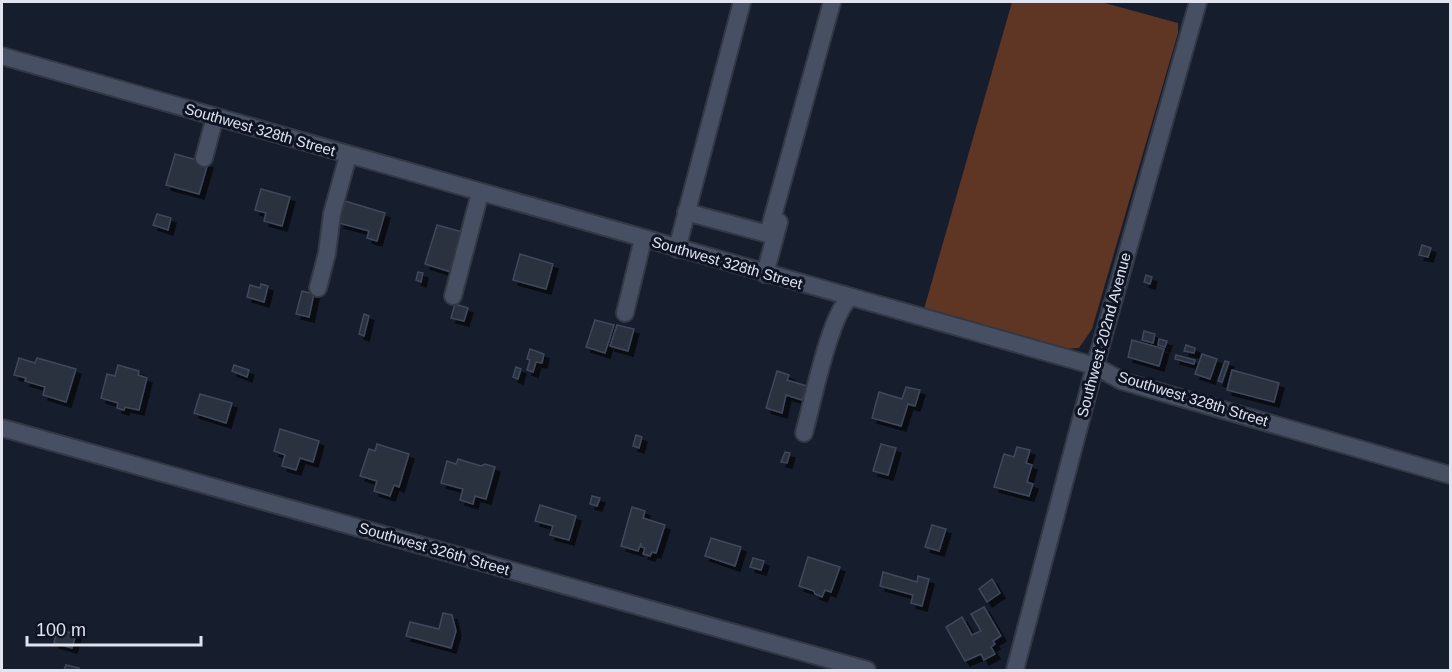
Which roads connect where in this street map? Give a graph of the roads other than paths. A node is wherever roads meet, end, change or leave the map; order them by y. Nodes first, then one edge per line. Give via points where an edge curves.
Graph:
1 (742, 2) edge
2 (832, 2) edge
3 (1197, 2) edge
4 (824, 50) dead end
5 (2, 56) edge
6 (215, 117) junction
7 (348, 156) junction
8 (204, 158) dead end
9 (480, 193) junction
10 (686, 212) junction
11 (643, 239) junction
12 (677, 249) junction
13 (765, 274) junction
14 (318, 288) dead end
15 (453, 296) dead end
16 (850, 298) junction
17 (626, 313) dead end
18 (1095, 366) junction
19 (2, 428) edge
20 (804, 433) dead end
21 (1450, 475) edge
22 (867, 670) edge
23 (1015, 670) edge

1 - 10 street
2 - 10 street via 768,234
3 - 18 street, Southwest 202nd Avenue
4 - 13 street
5 - 6 street, Southwest 328th Street
6 - 7 street, Southwest 328th Street
6 - 8 street
7 - 9 street, Southwest 328th Street
7 - 14 street
9 - 11 street, Southwest 328th Street
9 - 15 street via 473,246
10 - 12 street
11 - 12 street, Southwest 328th Street
11 - 17 street
12 - 13 street, Southwest 328th Street
13 - 16 street, Southwest 328th Street
16 - 18 street, Southwest 328th Street
16 - 20 street via 839,312
18 - 21 street, Southwest 328th Street via 1122,381
18 - 23 street, Southwest 202nd Avenue
19 - 22 street, Southwest 326th Street

